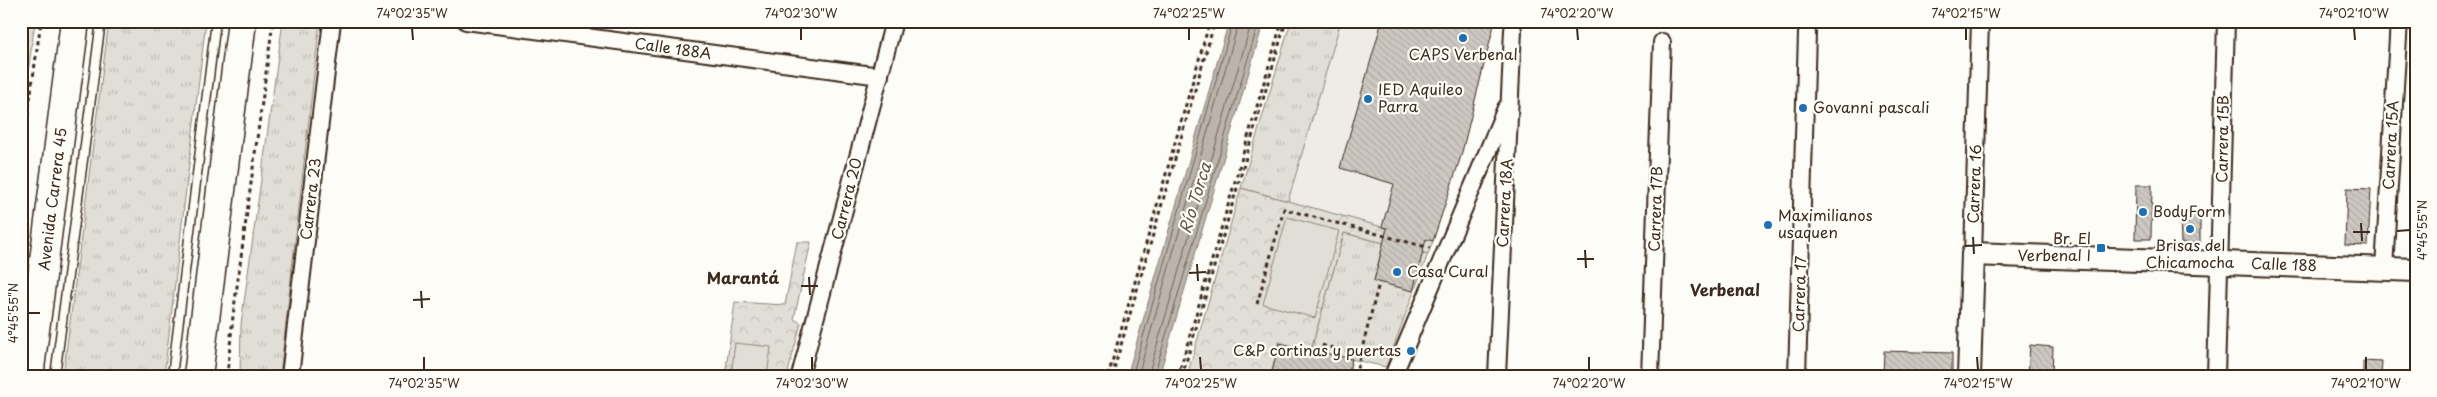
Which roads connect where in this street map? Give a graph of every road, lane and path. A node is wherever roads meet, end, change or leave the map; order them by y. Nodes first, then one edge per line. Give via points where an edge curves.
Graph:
1 (40, 21) edge
2 (75, 21) edge
3 (101, 21) edge
4 (216, 21) edge
5 (242, 21) edge
6 (274, 21) edge
7 (332, 21) edge
8 (466, 21) edge
9 (894, 21) edge
10 (1210, 21) edge
11 (1215, 21) edge
12 (1282, 21) edge
13 (1286, 21) edge
14 (1980, 21) edge
15 (2226, 21) edge
16 (2399, 21) edge
17 (1513, 30) dead end
18 (1808, 33) dead end
19 (1662, 42) dead end
20 (880, 76) junction
21 (1510, 98) junction
22 (21, 163) edge
23 (1438, 250) dead end
24 (1973, 254) junction
25 (2219, 263) junction
26 (2384, 268) junction
27 (2416, 270) edge
28 (1379, 283) dead end
29 (40, 299) junction
30 (1257, 304) dead end
31 (21, 330) edge
32 (1320, 352) dead end
33 (1361, 354) junction
34 (29, 376) edge
35 (55, 376) edge
36 (191, 376) edge
37 (227, 376) edge
38 (290, 376) edge
39 (800, 376) edge
40 (1108, 376) edge
41 (1112, 376) edge
42 (1178, 376) edge
43 (1182, 376) edge
44 (1355, 376) edge
45 (1393, 376) edge
46 (1497, 376) edge
47 (1650, 376) edge
48 (1797, 376) edge
49 (1969, 376) edge
50 (2216, 376) edge

1 - 22 path
2 - 29 highway, Avenida Carrera 45
3 - 35 lane
4 - 36 lane
5 - 36 highway
6 - 37 path
7 - 38 street, Carrera 23
8 - 20 street, Calle 188A via 572,40
9 - 20 street, Carrera 20
10 - 40 path
11 - 41 path
12 - 42 path
13 - 43 path
14 - 24 street, Carrera 16
15 - 25 street, Carrera 15B
16 - 26 street, Carrera 15A
17 - 21 street, Carrera 18A
18 - 48 street, Carrera 17
19 - 47 street, Carrera 17B
20 - 39 street, Carrera 20
21 - 45 street
21 - 46 street, Carrera 18A
23 - 30 path via 1284,209
24 - 25 street, Calle 188
24 - 49 street, Carrera 16
25 - 26 street, Calle 188
25 - 50 street, Carrera 15B
26 - 27 street, Calle 188
28 - 33 path
29 - 31 street
29 - 34 highway, Avenida Carrera 45
32 - 33 path via 1321,345
33 - 44 path

